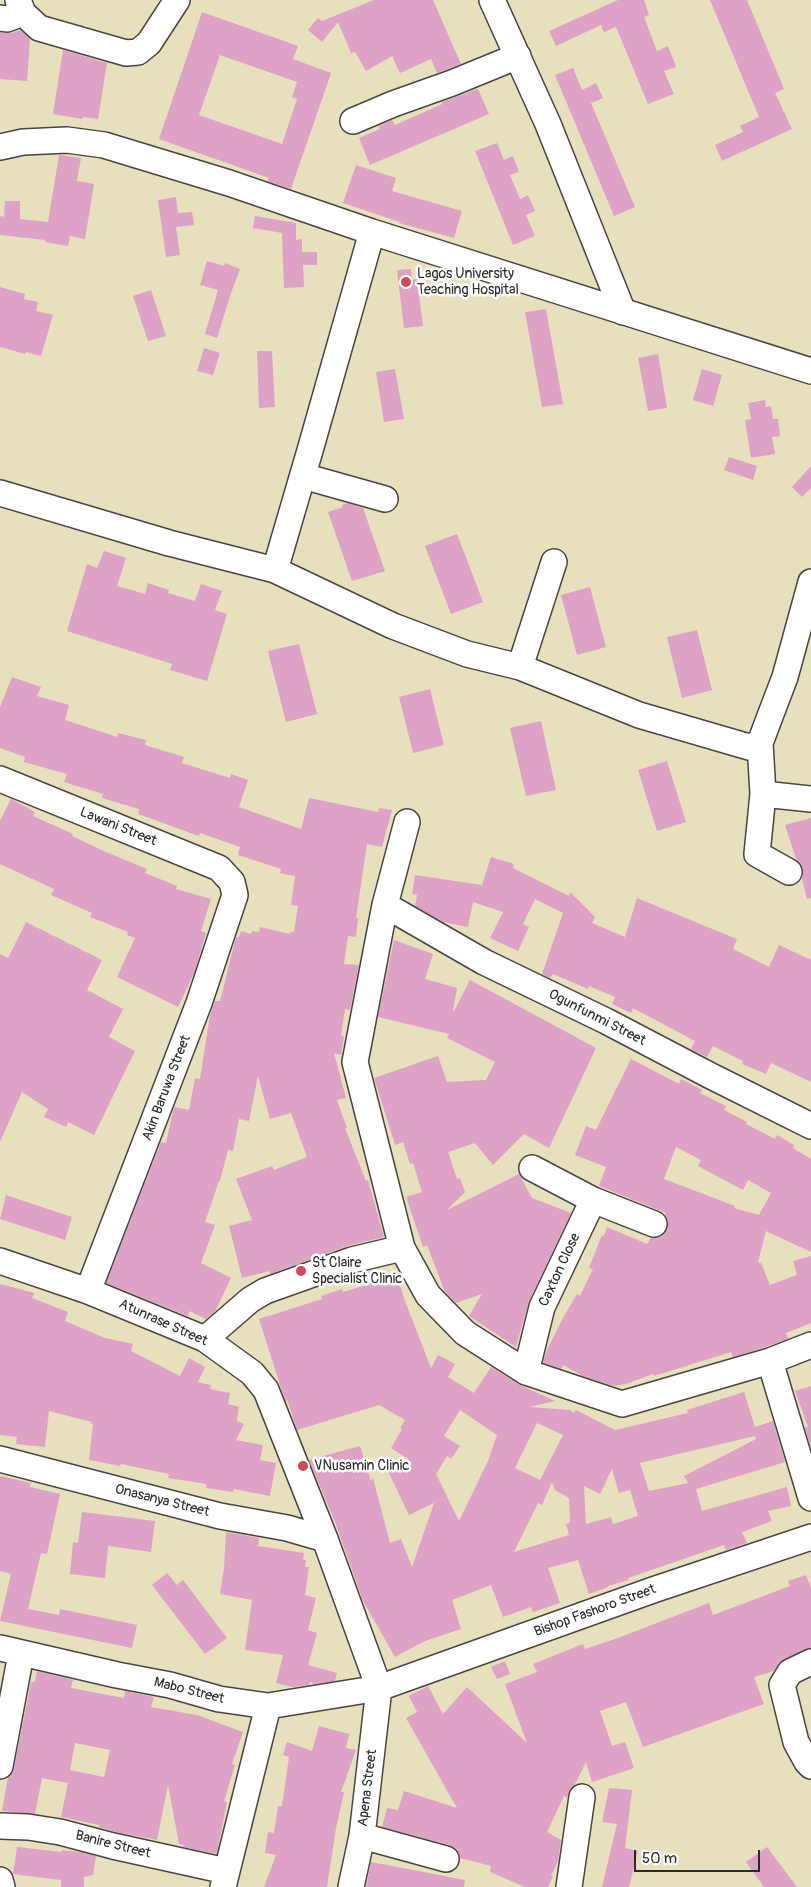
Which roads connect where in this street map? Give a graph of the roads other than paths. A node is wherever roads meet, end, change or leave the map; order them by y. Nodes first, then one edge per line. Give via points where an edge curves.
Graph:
1 (177, 0) edge
2 (492, 0) edge
3 (14, 10) edge
4 (518, 56) junction
5 (353, 121) dead end
6 (0, 146) edge
7 (372, 232) junction
8 (623, 312) junction
9 (811, 371) edge
10 (306, 464) junction
11 (0, 493) edge
12 (385, 499) dead end
13 (554, 562) dead end
14 (274, 570) junction
15 (811, 582) edge
16 (520, 667) junction
17 (760, 743) junction
18 (0, 779) edge
19 (763, 794) junction
20 (811, 799) edge
21 (407, 822) dead end
22 (789, 872) dead end
23 (232, 882) joint
24 (384, 905) junction
25 (811, 1126) edge
26 (532, 1168) dead end
27 (593, 1200) junction
28 (654, 1224) dead end
29 (402, 1248) junction
30 (0, 1261) edge
31 (88, 1290) junction
32 (205, 1339) junction
33 (811, 1345) edge
34 (770, 1361) junction
35 (526, 1372) junction
36 (0, 1459) edge
37 (811, 1498) edge
38 (811, 1537) edge
39 (325, 1539) junction
40 (11, 1651) edge
41 (811, 1662) edge
42 (379, 1688) junction
43 (268, 1706) junction
44 (0, 1766) edge
45 (811, 1766) edge
46 (582, 1797) dead end
47 (0, 1826) edge
48 (362, 1836) junction
49 (446, 1859) dead end
50 (224, 1879) edge
51 (0, 1880) edge
52 (2, 1887) edge
53 (351, 1887) edge
54 (569, 1887) edge

1 - 3 street via 149,43 138,52 126,53 39,28
2 - 4 street
4 - 5 street
4 - 8 street
6 - 7 street via 67,140 104,145 290,202
7 - 8 street
7 - 10 street
8 - 9 street
10 - 12 street
10 - 14 street
11 - 14 street
13 - 16 street
14 - 16 street via 394,626 467,654
15 - 17 street via 784,677
16 - 17 street via 639,715 749,747
17 - 19 street
18 - 23 street, Lawani Street via 219,868
19 - 20 street
19 - 22 street via 758,854
21 - 24 street
23 - 31 street, Akin Baruwa Street via 235,895 199,1003
24 - 25 street, Ogunfunmi Street via 484,962
24 - 29 street via 355,1062
26 - 27 street
27 - 28 street
27 - 35 street, Caxton Close via 542,1307
29 - 32 street via 352,1260 265,1291
29 - 35 street via 428,1295 448,1317 465,1333
30 - 31 street, Atunrase Street
31 - 32 street, Atunrase Street
32 - 39 street, Atunrase Street via 252,1373 266,1390
33 - 34 street
34 - 35 street via 622,1404
34 - 37 street
36 - 39 street, Onasanya Street via 220,1516 287,1528
38 - 42 street, Bishop Fashoro Street
39 - 42 street, Atunrase Street
40 - 43 street, Mabo Street via 170,1685 219,1700
40 - 44 street
41 - 45 street via 790,1672 782,1685 796,1742
42 - 43 street, Mabo Street
42 - 48 street, Apena Street
43 - 50 street
46 - 54 street
47 - 50 street, Banire Street via 60,1832
48 - 49 street
48 - 53 street, Apena Street
51 - 52 street

